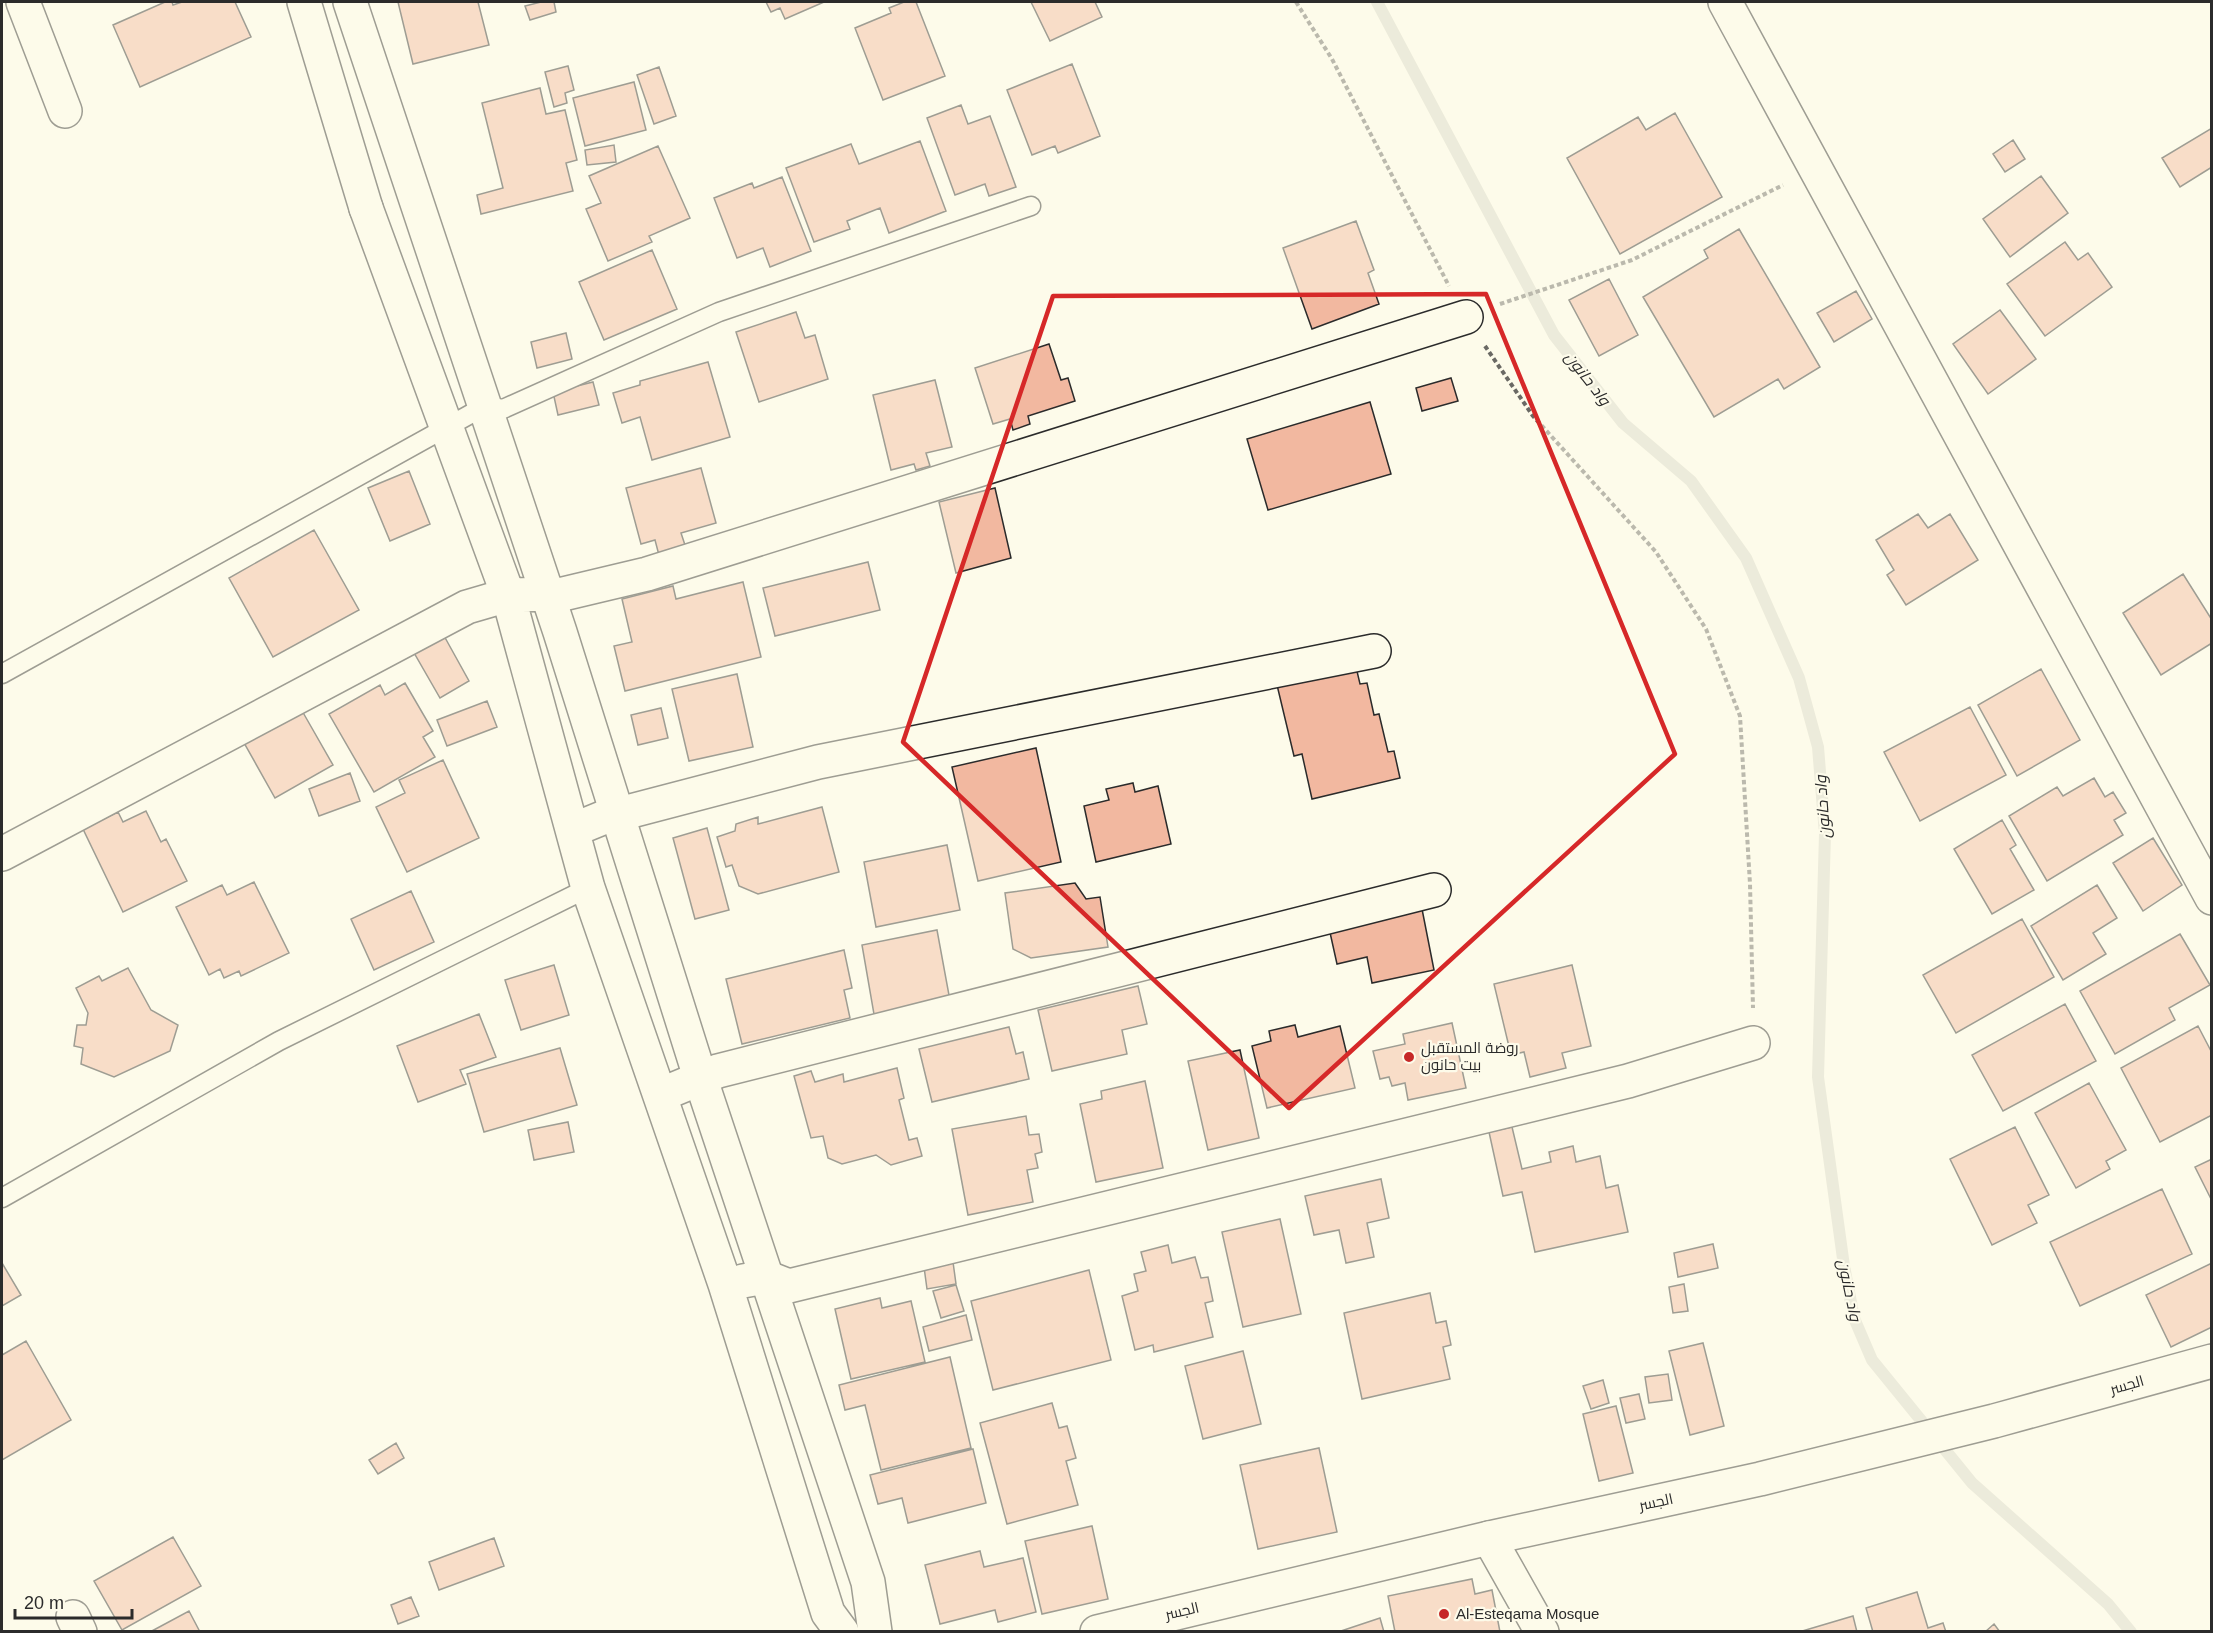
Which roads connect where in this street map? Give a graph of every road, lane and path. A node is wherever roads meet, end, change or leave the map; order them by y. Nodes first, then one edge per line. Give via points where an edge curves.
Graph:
1 (23, 2) edge
2 (304, 2) edge
3 (350, 2) edge
4 (1296, 2) edge
5 (1725, 2) edge
6 (65, 111) dead end
7 (1815, 169) junction
8 (1030, 206) dead end
9 (1466, 317) junction
10 (485, 406) junction
11 (446, 427) junction
12 (507, 595) junction
13 (547, 595) junction
14 (1374, 651) dead end
15 (2, 674) edge
16 (617, 812) junction
17 (573, 830) junction
18 (2, 854) edge
19 (588, 888) junction
20 (1434, 890) dead end
21 (2211, 898) edge
22 (1754, 1043) joint
23 (700, 1077) junction
24 (660, 1095) junction
25 (2, 1198) edge
26 (766, 1277) junction
27 (725, 1284) junction
28 (2211, 1361) edge
29 (1489, 1538) junction
30 (842, 1632) edge
31 (875, 1632) edge
32 (1097, 1632) edge
33 (1542, 1632) edge

1 - 6 street
2 - 11 street via 366,208
3 - 10 street
4 - 9 path via 1332,59
5 - 7 street
7 - 9 path via 1632,260
7 - 21 street
8 - 10 lane via 719,312 503,409
9 - 13 street via 647,574
9 - 22 path via 1533,416 1656,552 1706,629 1740,716
10 - 11 lane
10 - 13 street
11 - 12 street
11 - 15 lane
12 - 13 street
12 - 17 street
12 - 18 street via 467,607
13 - 16 street
14 - 16 street via 818,762
16 - 17 street
16 - 23 street
17 - 19 street
19 - 24 street
19 - 25 lane via 279,1041
20 - 23 street
22 - 26 street via 1628,1081 789,1286
23 - 24 street
23 - 26 street
24 - 27 street
26 - 27 street
26 - 31 street via 868,1582
27 - 30 street via 828,1613
28 - 29 street, الجسر via 1760,1479
29 - 32 street, الجسر
29 - 33 street

